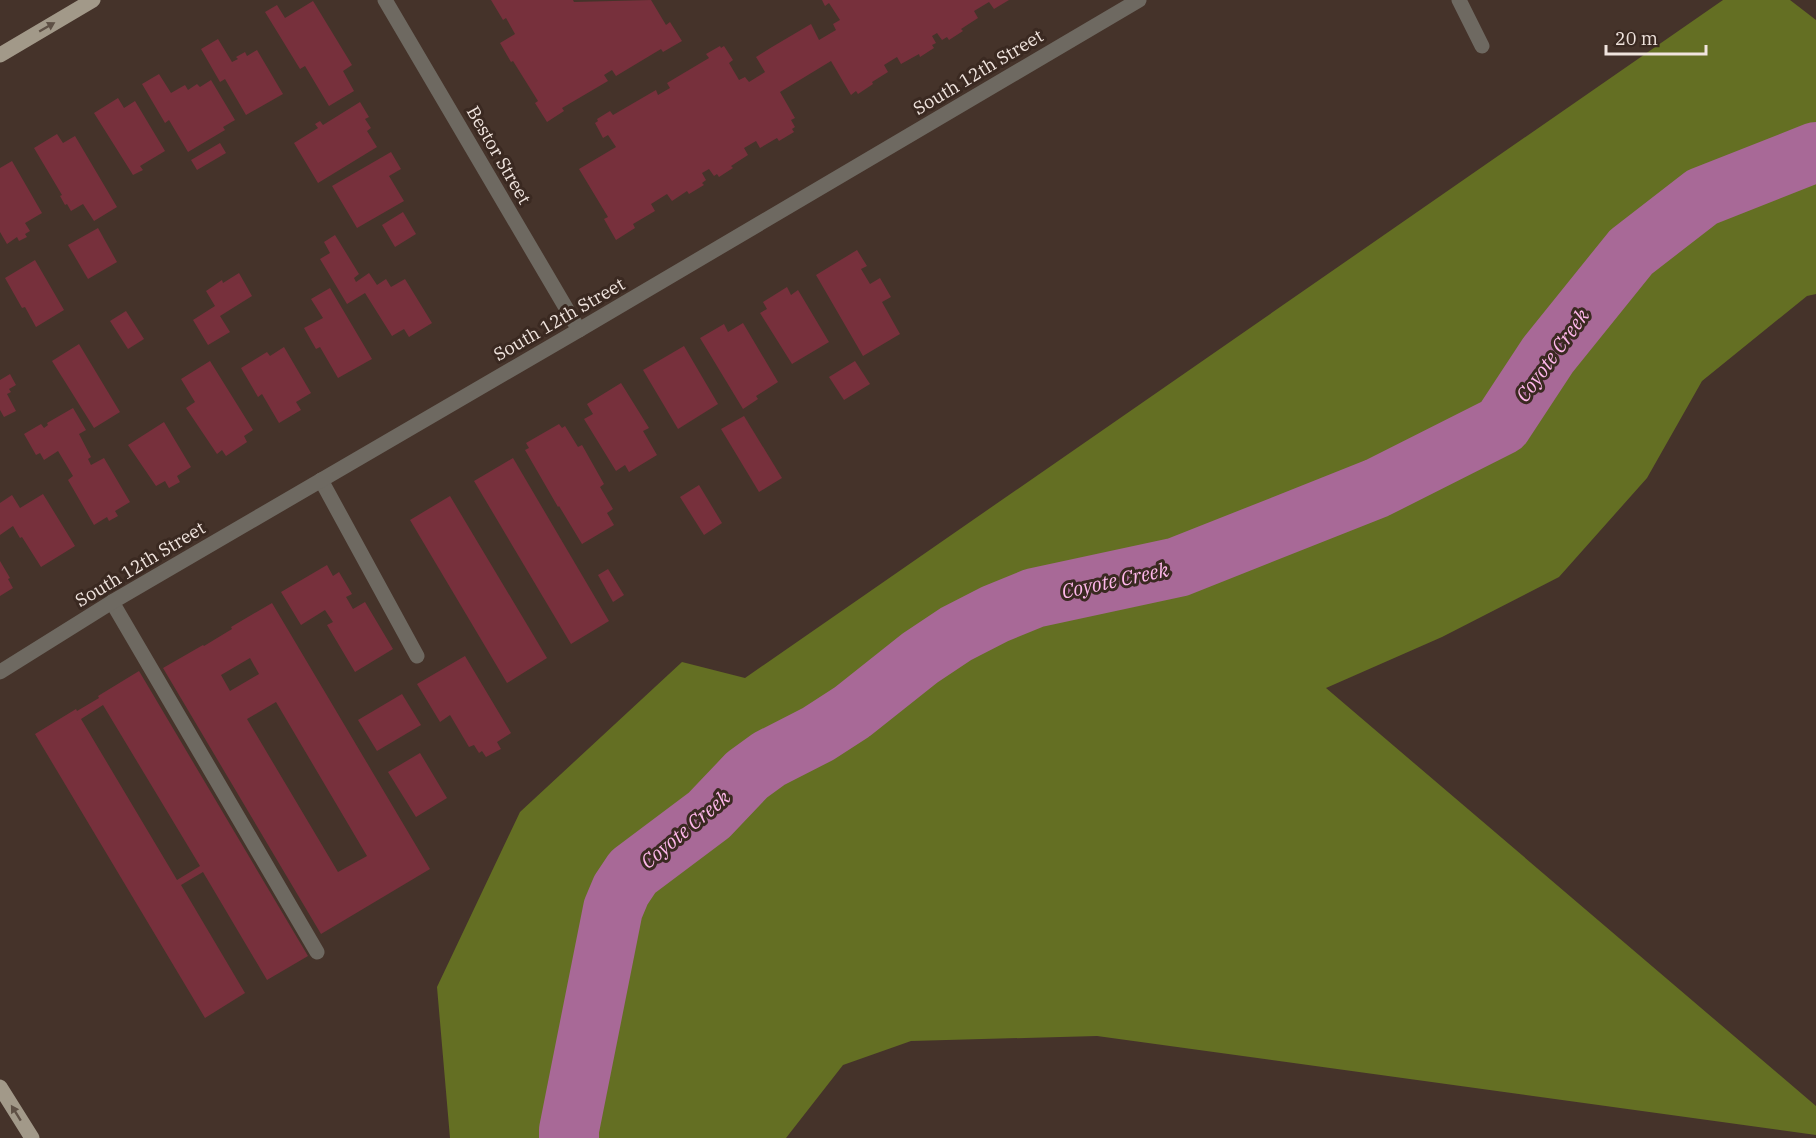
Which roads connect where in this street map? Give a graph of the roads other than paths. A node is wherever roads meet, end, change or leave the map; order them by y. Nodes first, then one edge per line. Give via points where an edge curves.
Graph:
1 (93, 0) edge
2 (385, 0) edge
3 (1139, 0) edge
4 (1459, 0) edge
5 (1482, 46) dead end
6 (0, 55) edge
7 (579, 330) junction
8 (321, 480) junction
9 (112, 602) junction
10 (417, 656) dead end
11 (0, 672) edge
12 (317, 952) dead end
13 (0, 1087) edge
14 (32, 1138) edge

6 -> 1 main road
2 - 7 street, Bestor Street
3 - 7 street, South 12th Street
4 - 5 street
7 - 8 street, South 12th Street
8 - 9 street, South 12th Street
8 - 10 street
9 - 11 street, South 12th Street
9 - 12 street
14 -> 13 main road

